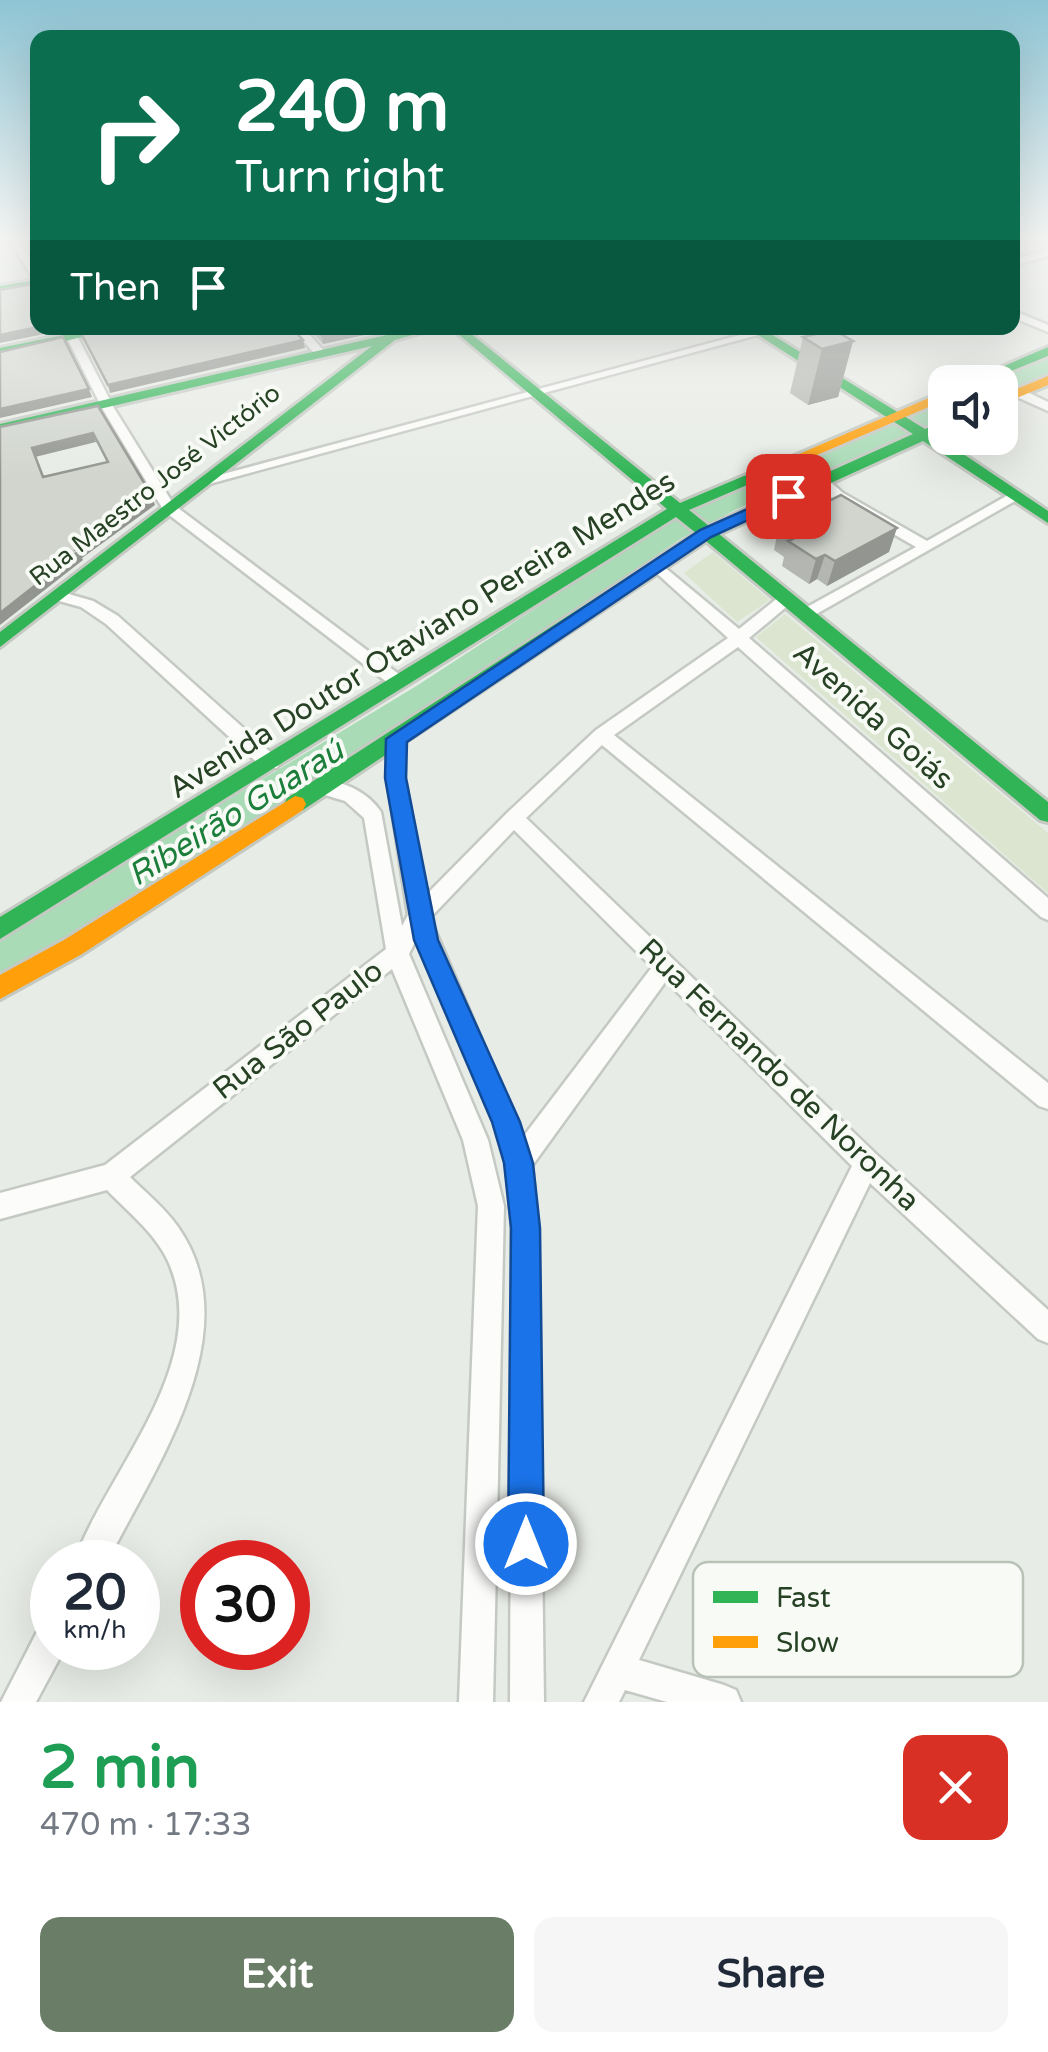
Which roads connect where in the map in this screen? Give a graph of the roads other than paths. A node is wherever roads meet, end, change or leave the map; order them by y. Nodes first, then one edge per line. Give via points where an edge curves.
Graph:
1 (60, 335) edge
2 (71, 335) edge
3 (304, 335) edge
4 (400, 335) edge
5 (464, 335) edge
6 (742, 335) edge
7 (772, 335) edge
8 (391, 337) junction
9 (1048, 351) edge
10 (0, 352) edge
11 (320, 353) junction
12 (1015, 365) edge
13 (1048, 380) edge
14 (1018, 393) edge
15 (535, 394) junction
16 (1018, 399) edge
17 (105, 403) junction
18 (1048, 407) edge
19 (928, 410) edge
20 (928, 425) edge
21 (909, 426) junction
22 (0, 428) edge
23 (821, 481) junction
24 (204, 482) junction
25 (1015, 498) junction
26 (169, 508) junction
27 (1048, 518) edge
28 (690, 521) junction
29 (927, 546) junction
30 (657, 566) junction
31 (58, 596) junction
32 (785, 600) junction
33 (804, 616) junction
34 (740, 638) junction
35 (0, 641) edge
36 (418, 697) junction
37 (602, 735) junction
38 (396, 739) junction
39 (295, 782) junction
40 (1048, 814) edge
41 (514, 818) junction
42 (1048, 911) edge
43 (420, 916) junction
44 (0, 929) edge
45 (398, 952) junction
46 (665, 966) junction
47 (0, 988) edge
48 (1048, 1098) edge
49 (506, 1122) junction
50 (476, 1140) junction
51 (518, 1163) junction
52 (867, 1163) junction
53 (111, 1176) junction
54 (523, 1201) junction
55 (0, 1206) edge
56 (491, 1206) junction
57 (1048, 1329) edge
58 (101, 1540) edge
59 (35, 1670) edge
60 (616, 1670) junction
61 (18, 1702) edge
62 (476, 1702) edge
63 (527, 1702) edge
64 (601, 1702) edge
65 (724, 1702) edge

1 - 10 street
2 - 17 street
3 - 11 street
4 - 8 street
5 - 15 street, Avenida Goiás
6 - 15 street
7 - 21 street
8 - 11 street
8 - 24 street, Rua Maestro José Victório
9 - 12 street
11 - 17 street
13 - 14 street
15 - 24 street
15 - 28 street, Avenida Goiás
16 - 18 street
17 - 22 street
17 - 26 street
19 - 21 street, Avenida Doutor Otaviano Pereira Mendes
20 - 21 street, Avenida Doutor Otaviano Pereira Mendes
21 - 23 street, Avenida Doutor Otaviano Pereira Mendes
21 - 25 street
21 - 28 street, Avenida Doutor Otaviano Pereira Mendes
23 - 28 street, Avenida Doutor Otaviano Pereira Mendes
23 - 29 street
24 - 26 street, Rua Maestro José Victório
25 - 27 street
25 - 29 street
26 - 31 street, Rua Maestro José Victório
26 - 36 street
28 - 30 street, Avenida Doutor Otaviano Pereira Mendes
28 - 32 street, Avenida Goiás
28 - 36 street, Avenida Doutor Otaviano Pereira Mendes
29 - 33 street
30 - 34 street, Avenida Goiás
30 - 36 street, Avenida Doutor Otaviano Pereira Mendes
31 - 35 street, Rua Maestro José Victório
31 - 39 street via 112,620
32 - 33 street, Avenida Goiás
32 - 34 street, Rua São Paulo
33 - 40 street, Avenida Goiás
34 - 37 street, Rua São Paulo
34 - 42 street, Avenida Goiás
36 - 38 street, Avenida Doutor Otaviano Pereira Mendes
36 - 39 street, Avenida Doutor Otaviano Pereira Mendes
37 - 41 street, Rua São Paulo
37 - 48 street
38 - 39 street, Avenida Doutor Otaviano Pereira Mendes
38 - 43 street via 396,778
39 - 44 street, Avenida Doutor Otaviano Pereira Mendes
39 - 45 street via 352,794 374,818
39 - 47 street, Avenida Doutor Otaviano Pereira Mendes via 73,947
41 - 43 street, Rua São Paulo
41 - 46 street, Rua Fernando de Noronha
43 - 45 street, Rua São Paulo
43 - 49 street
45 - 50 street
45 - 53 street, Rua São Paulo
46 - 51 street
46 - 52 street, Rua Fernando de Noronha
49 - 50 street
49 - 51 street
50 - 56 street
51 - 54 street
52 - 57 street, Rua Fernando de Noronha
52 - 60 street
53 - 55 street, Rua São Paulo
53 - 58 street via 169,1238 189,1283 192,1331 180,1376
54 - 56 street
54 - 63 street
56 - 62 street
59 - 61 street
60 - 64 street
60 - 65 street

